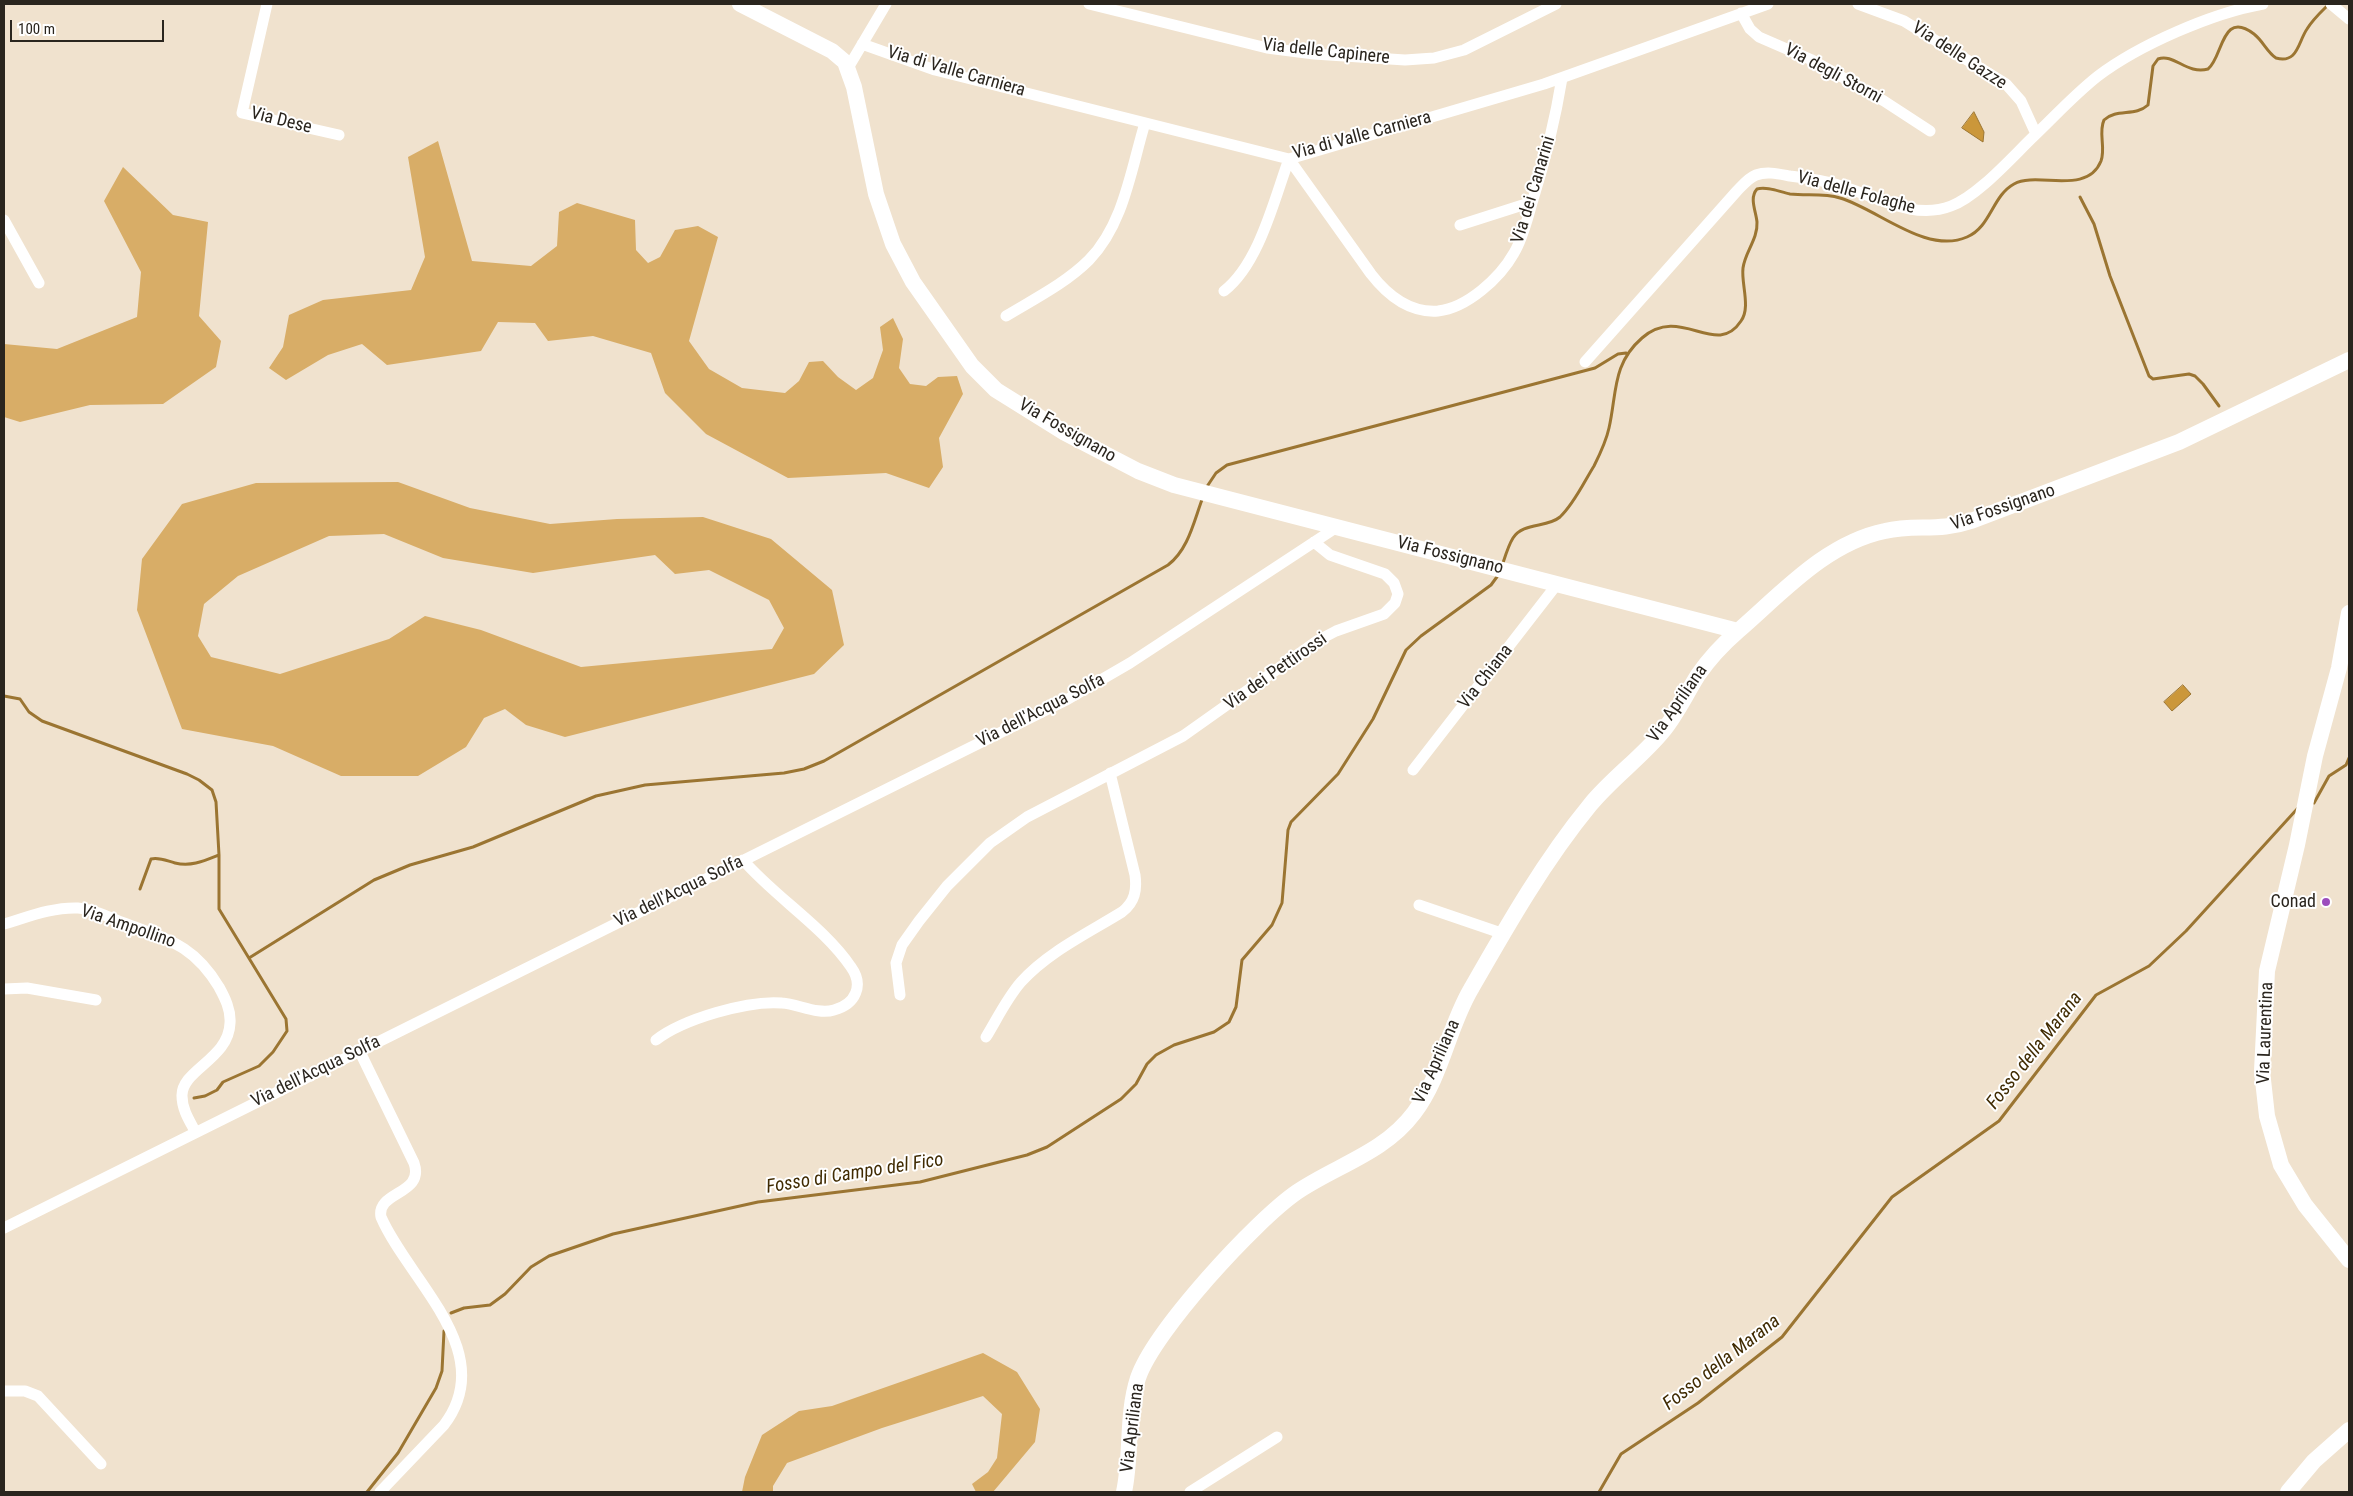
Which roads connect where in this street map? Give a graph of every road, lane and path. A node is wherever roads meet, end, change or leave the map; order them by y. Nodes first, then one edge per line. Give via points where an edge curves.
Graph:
1 (267, 4) edge
2 (740, 4) edge
3 (886, 4) edge
4 (1089, 4) edge
5 (1556, 4) edge
6 (1768, 4) edge
7 (1858, 4) edge
8 (2263, 4) edge
9 (2334, 6) edge
10 (1741, 13) junction
11 (2349, 19) edge
12 (862, 44) junction
13 (848, 68) junction
14 (1562, 78) junction
15 (1145, 122) junction
16 (1930, 131) dead end
17 (2036, 134) junction
18 (339, 135) dead end
19 (1289, 158) junction
20 (1532, 202) junction
21 (4, 220) edge
22 (1460, 225) dead end
23 (39, 284) dead end
24 (1224, 291) dead end
25 (1006, 316) dead end
26 (2349, 360) edge
27 (1585, 362) dead end
28 (1337, 527) junction
29 (1314, 542) junction
30 (1558, 584) junction
31 (2349, 613) edge
32 (1738, 631) junction
33 (1413, 770) dead end
34 (1110, 773) junction
35 (743, 860) junction
36 (1419, 904) dead end
37 (4, 924) edge
38 (1504, 934) junction
39 (4, 989) edge
40 (900, 996) dead end
41 (96, 1000) dead end
42 (986, 1037) dead end
43 (656, 1040) dead end
44 (359, 1050) junction
45 (195, 1131) junction
46 (4, 1228) edge
47 (2349, 1260) edge
48 (4, 1391) edge
49 (2349, 1430) edge
50 (1277, 1437) dead end
51 (101, 1464) dead end
52 (380, 1492) edge
53 (1124, 1492) edge
54 (1190, 1492) edge
55 (2288, 1492) edge

1 - 18 street, Via Dese via 242,113
2 - 13 street, Via Fossignano via 832,51
3 - 12 street
4 - 5 street, Via delle Capinere via 1275,49 1405,60 1464,50
6 - 10 street, Via di Valle Carniera
7 - 17 street, Via delle Gazze via 1904,21 2006,84 2021,101
8 - 17 street, Via delle Folaghe via 2204,21 2115,64 2085,87
9 - 11 street
10 - 14 street, Via di Valle Carniera
10 - 16 street, Via degli Storni via 1759,37 1820,64
12 - 13 street
12 - 15 street, Via di Valle Carniera via 935,70
13 - 28 street, Via Fossignano via 860,107 876,194 893,244 913,282 975,370 1001,393 1083,443 1146,475 1194,491
14 - 19 street, Via di Valle Carniera
14 - 20 street, Via dei Canarini via 1550,145
15 - 19 street, Via di Valle Carniera
15 - 25 street via 1118,213 1100,247 1066,278
17 - 27 street, Via delle Folaghe via 1967,197 1938,210 1922,211 1899,206 1813,179 1768,174 1753,177 1736,192
19 - 20 street, Via dei Canarini via 1379,284 1400,302 1422,310 1452,309 1478,293 1514,255
19 - 24 street via 1254,254 1238,279
20 - 22 street
21 - 23 street
26 - 32 street, Via Fossignano via 2179,442 1972,521 1943,528 1886,530 1853,542 1811,568
28 - 29 street, Via dell'Acqua Solfa
28 - 30 street, Via Fossignano
29 - 34 street, Via dei Pettirossi via 1326,554 1389,577 1398,591 1397,601 1379,616 1317,641 1198,727
29 - 35 street, Via dell'Acqua Solfa via 1086,689
30 - 32 street, Via Fossignano
30 - 33 street, Via Chiana
31 - 47 street, Via Laurentina via 2268,971 2262,1071 2266,1116 2281,1165 2305,1205
32 - 38 street, Via Apriliana via 1703,668 1662,732 1606,785 1578,819
34 - 40 street, Via dei Pettirossi via 1012,826 956,876 899,950 896,968
34 - 42 street via 1134,870 1134,898 1122,912 1030,973 1013,993
35 - 43 street via 839,952 856,975 857,993 846,1005 830,1012 783,1003 746,1005 678,1026
35 - 44 street, Via dell'Acqua Solfa
36 - 38 street
37 - 45 street, Via Ampollino via 53,910 83,909 173,941 199,960 220,990 230,1020 224,1045 188,1080 183,1090 184,1108
38 - 53 street, Via Apriliana via 1466,998 1433,1078 1409,1119 1375,1149 1304,1188 1282,1204 1232,1254 1157,1343 1143,1366 1136,1388
39 - 41 street via 27,988
44 - 45 street, Via dell'Acqua Solfa
44 - 52 street via 416,1172 410,1184 384,1203 381,1217 438,1305 458,1350 462,1369 453,1412
45 - 46 street, Via dell'Acqua Solfa
48 - 51 street via 28,1391 38,1396
49 - 55 street via 2314,1460
50 - 54 street

